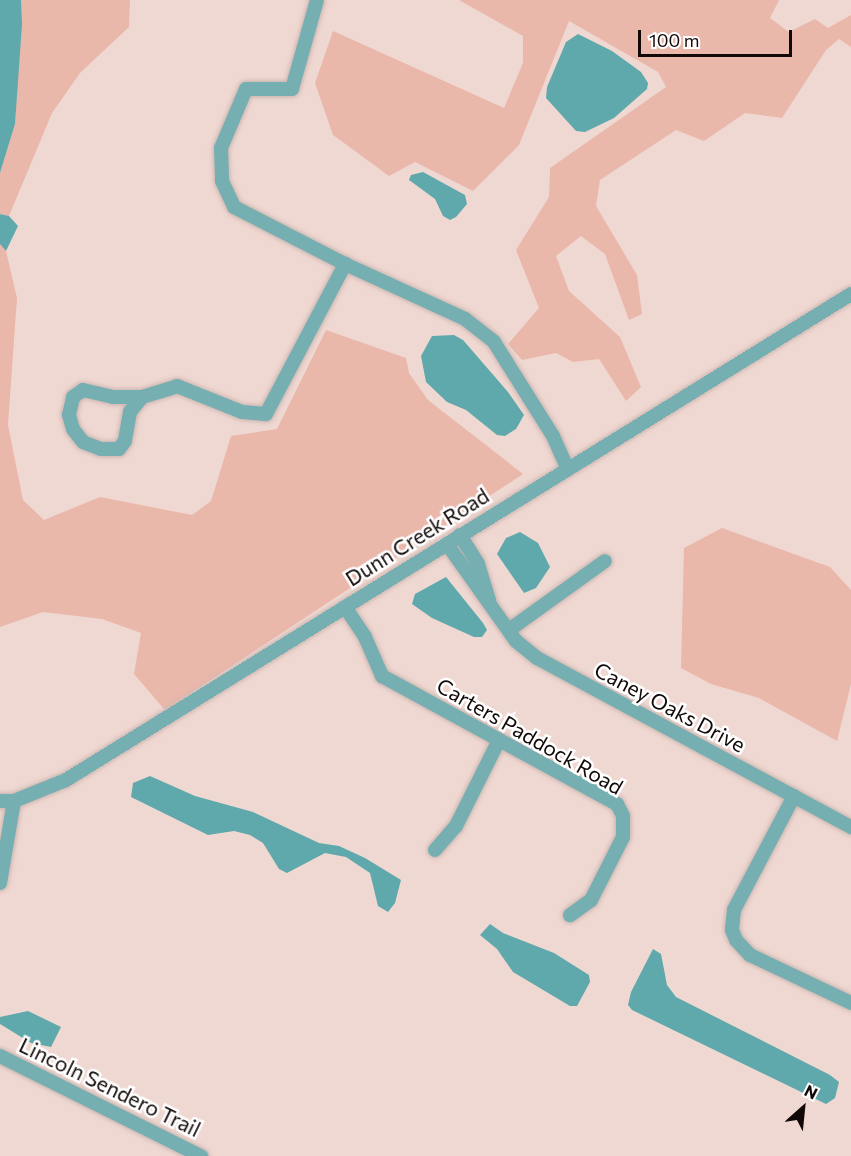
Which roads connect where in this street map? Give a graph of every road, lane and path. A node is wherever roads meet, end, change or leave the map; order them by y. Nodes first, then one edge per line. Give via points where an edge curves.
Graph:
1 (317, 0) edge
2 (345, 264) junction
3 (851, 294) edge
4 (142, 397) junction
5 (567, 468) junction
6 (460, 535) junction
7 (447, 544) junction
8 (605, 561) dead end
9 (489, 601) junction
10 (345, 607) junction
11 (509, 630) junction
12 (499, 740) junction
13 (794, 796) junction
14 (7, 801) edge
15 (851, 827) edge
16 (435, 850) dead end
17 (0, 883) edge
18 (570, 915) dead end
19 (851, 1003) edge
20 (0, 1056) edge
21 (201, 1156) edge

1 - 2 street via 292,89 246,89 221,148 222,182 234,207
2 - 4 street via 266,414 242,412 177,386
2 - 5 street via 465,319 480,330 514,370
3 - 5 street, Dunn Creek Road
4 - 4 street via 112,397 83,390 73,398 69,415 73,429 83,442 101,449 119,449 125,441 129,412
5 - 6 street, Dunn Creek Road
6 - 7 street, Dunn Creek Road
6 - 9 street, Caney Oaks Drive via 478,564
7 - 9 street, Caney Oaks Drive via 478,592
7 - 10 street, Dunn Creek Road
8 - 11 street
9 - 11 street, Caney Oaks Drive
10 - 12 street, Carters Paddock Road via 365,637 382,676
10 - 14 street, Dunn Creek Road via 75,775
11 - 13 street, Caney Oaks Drive via 537,658
12 - 16 street via 456,826
12 - 18 street, Carters Paddock Road via 617,804 623,816 623,837 591,900
13 - 15 street, Caney Oaks Drive
13 - 19 street via 734,910 732,930 750,955
14 - 17 street
20 - 21 street, Lincoln Sendero Trail

